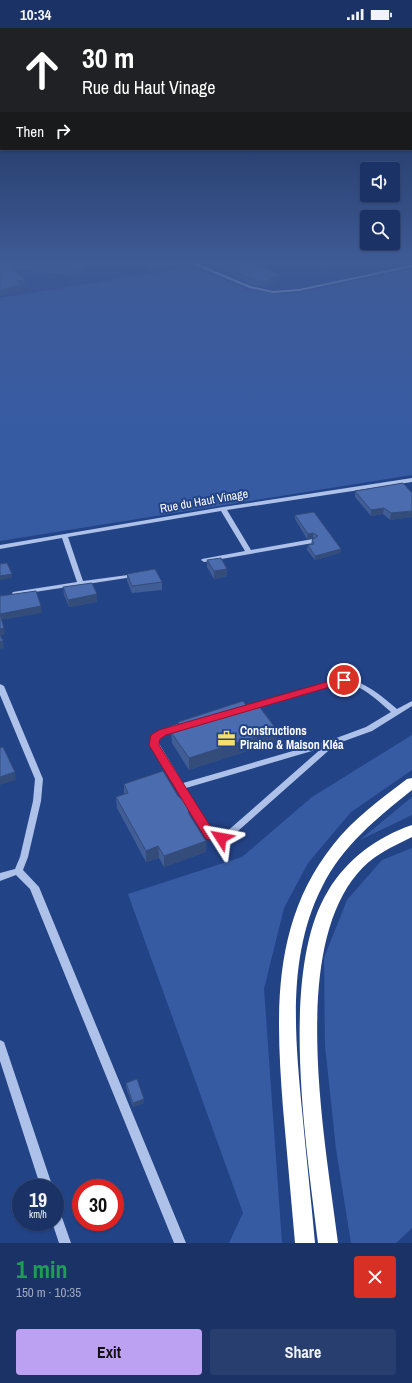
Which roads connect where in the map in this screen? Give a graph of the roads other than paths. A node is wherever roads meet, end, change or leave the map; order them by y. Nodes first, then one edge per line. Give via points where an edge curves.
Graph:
1 (412, 480) edge
2 (223, 509) junction
3 (65, 537) junction
4 (313, 541) edge
5 (0, 547) edge
6 (250, 552) junction
7 (204, 560) dead end
8 (133, 575) edge
9 (81, 583) junction
10 (15, 594) edge
11 (0, 686) edge
12 (412, 703) edge
13 (231, 712) edge
14 (396, 712) junction
15 (193, 723) edge
16 (334, 742) junction
17 (412, 783) edge
18 (181, 787) junction
19 (412, 831) edge
20 (18, 871) junction
21 (0, 877) edge
22 (0, 1045) edge
23 (44, 1179) edge
24 (61, 1231) edge
25 (65, 1243) edge
26 (180, 1243) edge
27 (306, 1243) edge
28 (328, 1243) edge

1 - 2 street, Rue du Haut Vinage
2 - 3 street, Rue du Haut Vinage
2 - 6 street
3 - 5 street, Rue du Haut Vinage
3 - 9 street
4 - 6 street
6 - 7 street
8 - 9 street
9 - 10 street
11 - 20 street via 39,779 37,801 24,857
12 - 14 street
13 - 14 street via 344,680 358,682
14 - 16 street via 369,729
15 - 18 street via 162,732 154,742
16 - 18 street
16 - 18 street via 226,837 210,836
17 - 27 highway via 373,812 337,849 315,882 293,943 286,999 287,1049
19 - 28 highway via 381,844 360,860 346,876 327,908 314,949 308,1018 311,1094
20 - 21 street
20 - 26 street via 34,887
22 - 23 street
24 - 25 street

